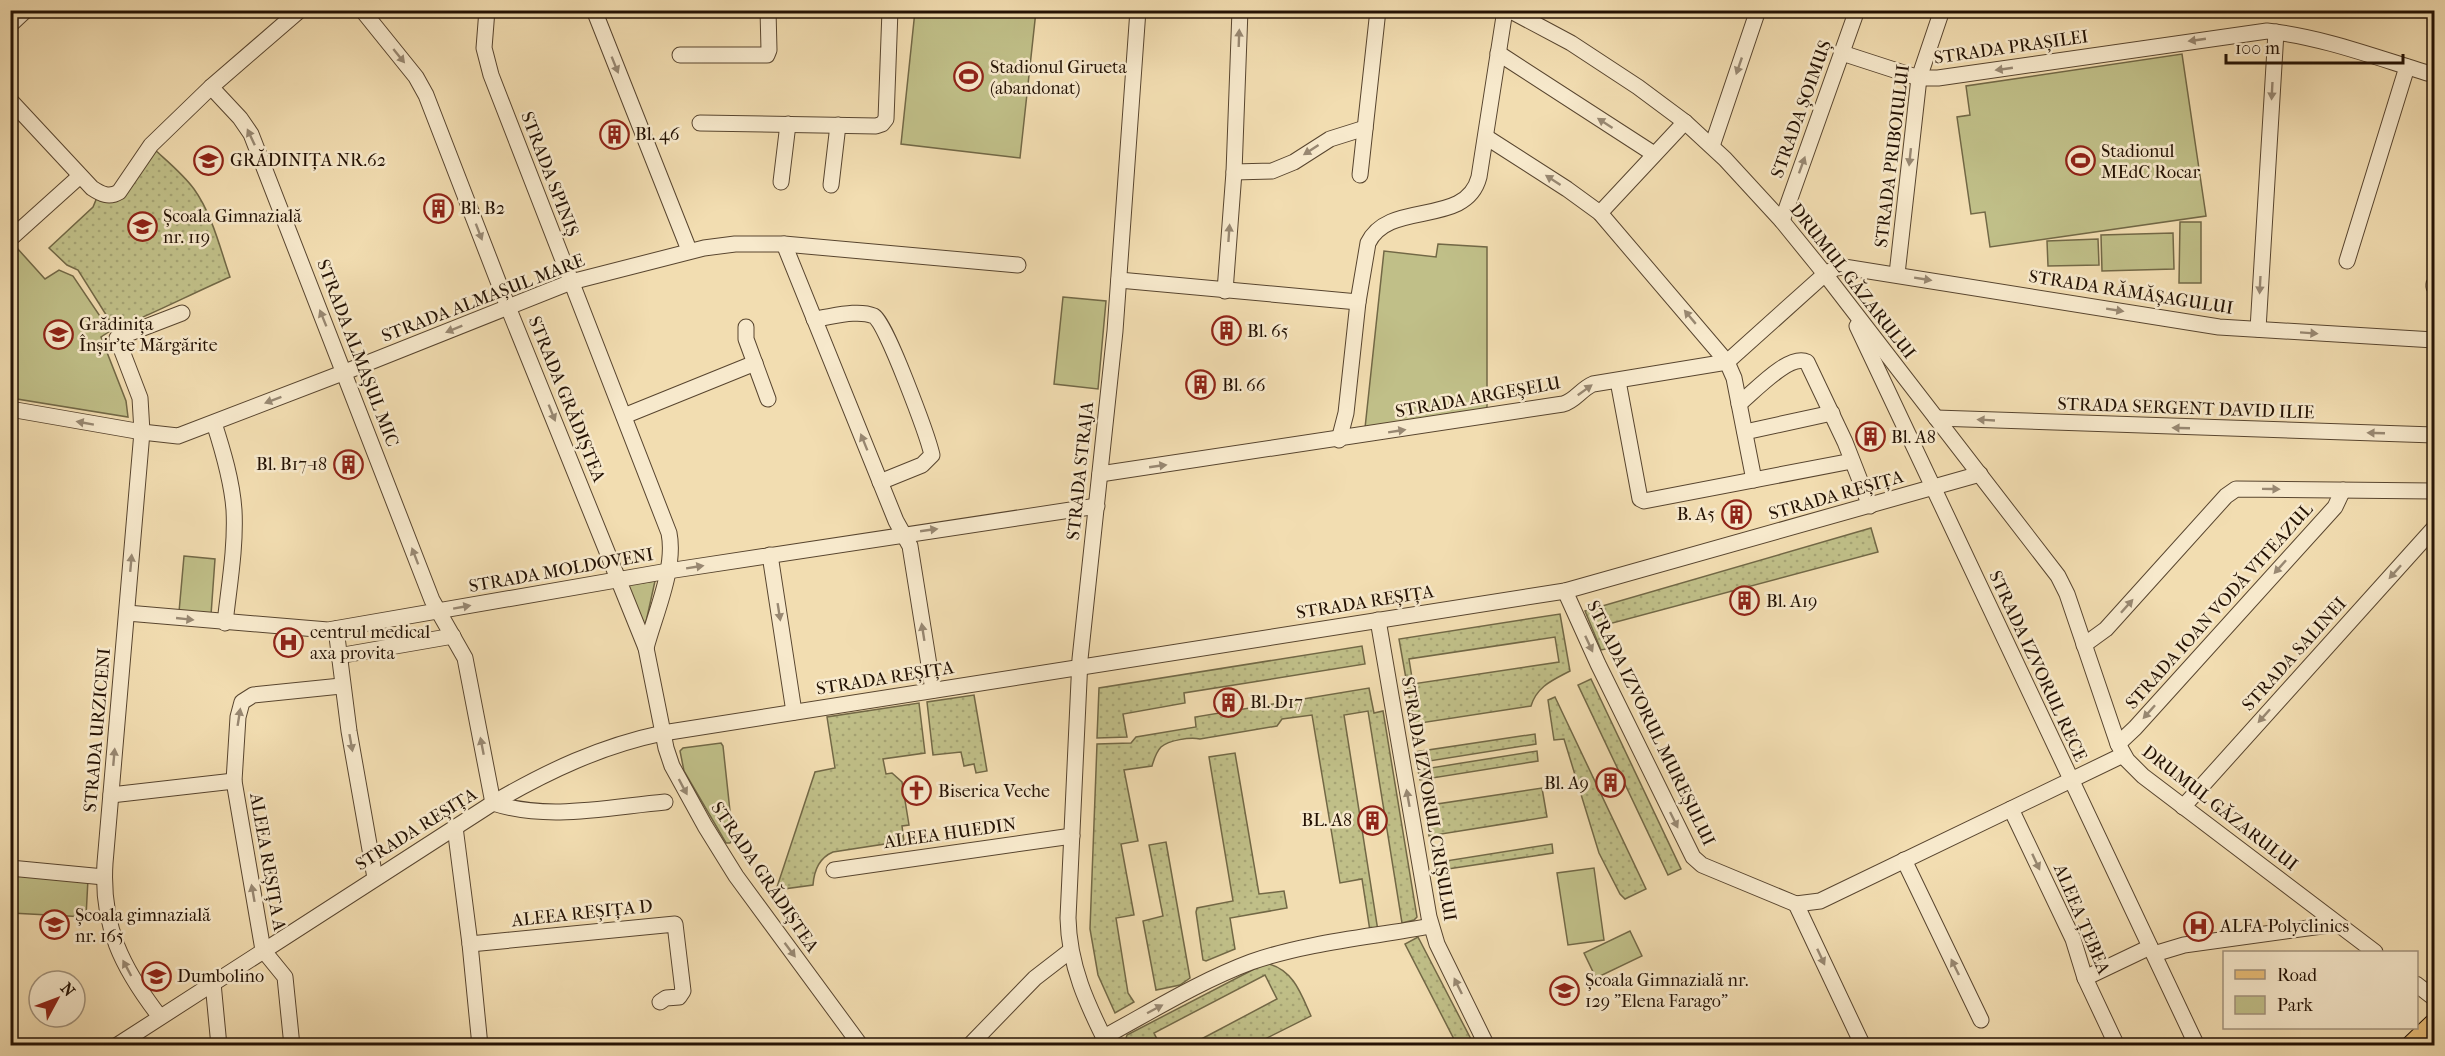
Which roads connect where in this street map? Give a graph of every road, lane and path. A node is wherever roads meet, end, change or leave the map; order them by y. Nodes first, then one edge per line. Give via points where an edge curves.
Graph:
1 (26, 10) edge
2 (300, 10) edge
3 (362, 10) edge
4 (487, 10) edge
5 (594, 10) edge
6 (768, 10) edge
7 (890, 10) edge
8 (1138, 10) edge
9 (1240, 10) edge
10 (1378, 10) edge
11 (1507, 10) edge
12 (1758, 10) edge
13 (1857, 10) edge
14 (1942, 10) edge
15 (10, 25) edge
16 (2276, 32) junction
17 (1498, 53) junction
18 (1842, 53) junction
19 (680, 55) dead end
20 (2407, 67) junction
21 (2434, 75) edge
22 (1919, 78) junction
23 (211, 87) junction
24 (10, 100) edge
25 (1685, 122) junction
26 (700, 123) dead end
27 (788, 124) junction
28 (838, 125) junction
29 (1365, 128) junction
30 (1486, 137) junction
31 (1712, 146) junction
32 (1654, 154) junction
33 (1234, 172) junction
34 (1360, 175) dead end
35 (80, 176) junction
36 (781, 182) dead end
37 (831, 185) dead end
38 (1600, 213) junction
39 (1782, 220) junction
40 (10, 239) edge
41 (784, 244) junction
42 (689, 250) junction
43 (2347, 261) dead end
44 (1018, 265) dead end
45 (1825, 274) junction
46 (1897, 274) junction
47 (1119, 280) junction
48 (571, 282) junction
49 (1225, 291) junction
50 (1358, 302) junction
51 (1846, 302) junction
52 (508, 307) junction
53 (182, 313) dead end
54 (814, 319) junction
55 (746, 327) dead end
56 (2258, 329) junction
57 (2434, 340) edge
58 (1728, 362) junction
59 (755, 363) junction
60 (345, 372) junction
61 (1618, 381) junction
62 (768, 399) dead end
63 (1739, 405) junction
64 (10, 409) edge
65 (1832, 413) junction
66 (624, 416) junction
67 (1936, 418) junction
68 (214, 423) junction
69 (142, 432) junction
70 (1745, 432) junction
71 (2434, 435) edge
72 (1339, 440) junction
73 (1852, 461) junction
74 (1100, 474) junction
75 (1980, 474) junction
76 (1754, 480) junction
77 (880, 482) junction
78 (1932, 488) junction
79 (2343, 490) junction
80 (2434, 491) edge
81 (1097, 506) junction
82 (1870, 506) junction
83 (2434, 528) edge
84 (904, 534) junction
85 (770, 555) junction
86 (668, 571) junction
87 (619, 580) junction
88 (1565, 591) junction
89 (437, 611) junction
90 (127, 613) junction
91 (1378, 620) junction
92 (225, 622) junction
93 (336, 629) junction
94 (453, 636) junction
95 (2084, 645) junction
96 (646, 648) junction
97 (338, 656) junction
98 (1080, 666) junction
99 (341, 686) junction
100 (933, 690) junction
101 (794, 712) junction
102 (663, 733) junction
103 (2121, 749) junction
104 (234, 778) junction
105 (2071, 780) junction
106 (111, 795) junction
107 (665, 802) dead end
108 (493, 803) junction
109 (2183, 807) junction
110 (2011, 809) junction
111 (455, 827) junction
112 (1072, 836) junction
113 (1904, 860) junction
114 (10, 868) edge
115 (834, 870) dead end
116 (104, 877) junction
117 (375, 878) junction
118 (1797, 903) junction
119 (2337, 924) junction
120 (1431, 926) junction
121 (470, 944) junction
122 (263, 950) junction
123 (2152, 950) junction
124 (1070, 951) junction
125 (2374, 951) edge
126 (2085, 978) junction
127 (213, 983) junction
128 (2418, 986) edge
129 (2434, 998) edge
130 (660, 1002) dead end
131 (160, 1017) junction
132 (1981, 1020) dead end
133 (2434, 1024) edge
134 (130, 1041) edge
135 (1106, 1041) edge
136 (116, 1046) edge
137 (219, 1046) edge
138 (292, 1046) edge
139 (480, 1046) edge
140 (861, 1046) edge
141 (969, 1046) edge
142 (1487, 1046) edge
143 (1863, 1046) edge
144 (2117, 1046) edge
145 (2197, 1046) edge
146 (2410, 1046) edge

1 - 15 street
2 - 23 street
3 -> 52 street, STRADA GRĂDIȘTEA via 422,87
4 - 48 street, STRADA SPINIȘ via 486,61
5 -> 42 street
6 - 19 street via 767,55
7 - 28 street via 886,119 876,126
8 - 47 street, STRADA STRAJA
33 -> 9 street
10 - 29 street
11 - 17 street, DRUMUL GĂZARULUI
11 - 25 street, DRUMUL GĂZARULUI via 1614,70
12 -> 31 street
13 - 18 street, STRADA ȘOIMUȘ
14 - 22 street, STRADA PRIBOIULUI
16 - 20 street, STRADA PRAȘILEI
16 -> 22 street, STRADA PRAȘILEI via 2258,31
16 -> 56 street
17 - 30 street, DRUMUL GĂZARULUI
32 -> 17 street
18 - 22 street, STRADA PRAȘILEI
39 -> 18 street, STRADA ȘOIMUȘ
20 - 21 street, STRADA PRAȘILEI
20 - 43 street
22 -> 46 street, STRADA PRIBOIULUI
23 - 35 street via 151,145 119,192 104,194
60 -> 23 street, STRADA ALMAȘUL MIC via 251,134
24 - 35 street
25 - 31 street, DRUMUL GĂZARULUI
25 - 32 street
26 - 27 street
27 - 28 street
27 - 36 street
28 - 37 street
29 -> 33 street via 1330,139 1272,171
29 - 34 street
38 -> 30 street
30 - 50 street, DRUMUL GĂZARULUI via 1475,190 1461,202 1382,226 1372,234
31 - 39 street, DRUMUL GĂZARULUI
32 - 38 street
49 -> 33 street
35 - 40 street
58 -> 38 street
39 - 45 street, DRUMUL GĂZARULUI
41 - 42 street, STRADA ALMAȘUL MARE via 735,244
41 - 44 street, STRADA ALMAȘUL MARE
41 - 54 street
42 - 48 street, STRADA ALMAȘUL MARE
45 - 46 street, STRADA RĂMĂȘAGULUI via 1844,267
45 - 51 street, DRUMUL GĂZARULUI
45 - 58 street
46 -> 56 street, STRADA RĂMĂȘAGULUI via 2187,322
47 - 49 street
47 - 74 street, STRADA STRAJA
48 - 52 street, STRADA ALMAȘUL MARE
48 - 66 street, STRADA SPINIȘ
49 - 50 street
50 - 72 street via 1346,413
51 - 67 street, DRUMUL GĂZARULUI
51 - 78 street, STRADA IZVORUL RECE
52 -> 60 street, STRADA ALMAȘUL MARE
52 -> 87 street, STRADA GRĂDIȘTEA
53 - 69 street, STRADA URZICENI via 117,338 140,399
77 -> 54 street
54 - 77 street via 872,315 880,320 891,345 932,455 922,465
55 - 59 street
56 -> 57 street, STRADA RĂMĂȘAGULUI
58 - 61 street, STRADA ARGEȘELU
58 - 63 street
59 - 62 street
59 - 66 street
60 -> 68 street, STRADA ALMAȘUL MARE
89 -> 60 street, STRADA ALMAȘUL MIC
72 -> 61 street, STRADA ARGEȘELU via 1563,404 1587,386
61 - 76 street via 1640,499
63 - 65 street via 1789,363 1800,359 1810,364
63 - 70 street
69 -> 64 street, STRADA ALMAȘUL MARE
65 - 70 street
65 - 73 street
66 - 86 street, STRADA SPINIȘ via 669,533
71 -> 67 street, STRADA SERGENT DAVID ILIE
67 - 75 street, DRUMUL GĂZARULUI
68 - 69 street, STRADA ALMAȘUL MARE via 178,436
68 - 92 street via 234,509
90 -> 69 street, STRADA URZICENI
70 - 76 street
74 -> 72 street, STRADA ARGEȘELU
73 - 76 street
73 - 82 street
74 - 81 street, STRADA STRAJA
75 - 78 street
75 - 95 street, DRUMUL GĂZARULUI via 2058,576
77 - 84 street
78 - 82 street, STRADA REȘIȚA
78 - 105 street, STRADA IZVORUL RECE
79 - 80 street
95 -> 79 street via 2106,628 2230,492
79 -> 103 street, STRADA IOAN VODĂ VITEAZUL via 2335,507 2135,728
84 -> 81 street, STRADA MOLDOVENI
81 - 98 street, STRADA STRAJA
82 - 88 street, STRADA REȘIȚA
83 -> 109 street, STRADA SALINEI
84 - 85 street, STRADA MOLDOVENI
100 -> 84 street via 910,546
86 -> 85 street, STRADA MOLDOVENI
85 -> 101 street, STRADA REȘIȚA
86 - 87 street, STRADA MOLDOVENI
86 - 96 street, STRADA GRĂDIȘTEA
89 -> 87 street, STRADA MOLDOVENI
87 - 96 street, STRADA GRĂDIȘTEA
88 - 91 street, STRADA REȘIȚA
88 -> 118 street, STRADA IZVORUL MUREȘULUI via 1693,857 1702,865
89 - 93 street, STRADA MOLDOVENI
89 - 94 street, STRADA ALMAȘUL MIC
90 -> 92 street, STRADA MOLDOVENI
106 -> 90 street, STRADA URZICENI
91 - 98 street, STRADA REȘIȚA
120 -> 91 street, STRADA IZVORUL CRIȘULUI
92 - 93 street, STRADA MOLDOVENI
93 - 97 street
94 - 97 street
108 -> 94 street, STRADA ALMAȘUL MIC via 465,658
95 - 103 street, DRUMUL GĂZARULUI
96 - 102 street, STRADA GRĂDIȘTEA
97 - 99 street
98 - 100 street, STRADA REȘIȚA
98 - 112 street, STRADA STRAJA
104 -> 99 street via 238,717 245,698
99 -> 117 street
100 - 101 street, STRADA REȘIȚA
101 - 102 street, STRADA REȘIȚA
102 - 108 street, STRADA REȘIȚA via 578,758
102 -> 140 street, STRADA GRĂDIȘTEA via 675,773 728,863
103 - 105 street, STRADA IOAN VODĂ VITEAZUL
103 - 109 street, DRUMUL GĂZARULUI via 2139,772
104 - 106 street, ALEEA REȘIȚA A
122 -> 104 street, ALEEA REȘIȚA A
105 - 110 street, STRADA IOAN VODĂ VITEAZUL
105 - 123 street, STRADA IZVORUL RECE
106 - 116 street, STRADA URZICENI
107 - 108 street via 544,812
108 - 111 street, STRADA REȘIȚA
109 - 119 street, DRUMUL GĂZARULUI
110 - 113 street, STRADA IOAN VODĂ VITEAZUL
110 -> 126 street, ALEEA ȚEBEA via 2073,939
111 - 117 street, STRADA REȘIȚA
111 - 121 street
112 - 115 street, ALEEA HUEDIN
112 - 124 street, STRADA STRAJA
113 - 118 street, STRADA IOAN VODĂ VITEAZUL via 1820,901
132 -> 113 street
114 - 116 street
131 -> 116 street, STRADA URZICENI via 118,952 108,919
117 - 122 street, STRADA REȘIȚA
118 -> 143 street
119 - 123 street
119 - 125 street, DRUMUL GĂZARULUI
135 -> 120 street via 1252,962
142 -> 120 street, STRADA IZVORUL CRIȘULUI
121 - 130 street, ALEEA REȘIȚA D via 675,924 683,991 680,997
121 - 139 street
122 - 127 street, STRADA REȘIȚA
122 - 138 street via 285,977
123 - 126 street
123 - 145 street, STRADA IZVORUL RECE
124 - 135 street, STRADA STRAJA via 1086,1001
124 - 141 street via 1035,978
126 - 144 street, ALEEA ȚEBEA
127 - 131 street, STRADA REȘIȚA
127 - 137 street
128 - 129 street
131 - 134 street, STRADA REȘIȚA
133 - 146 main road
134 - 136 street, STRADA REȘIȚA

